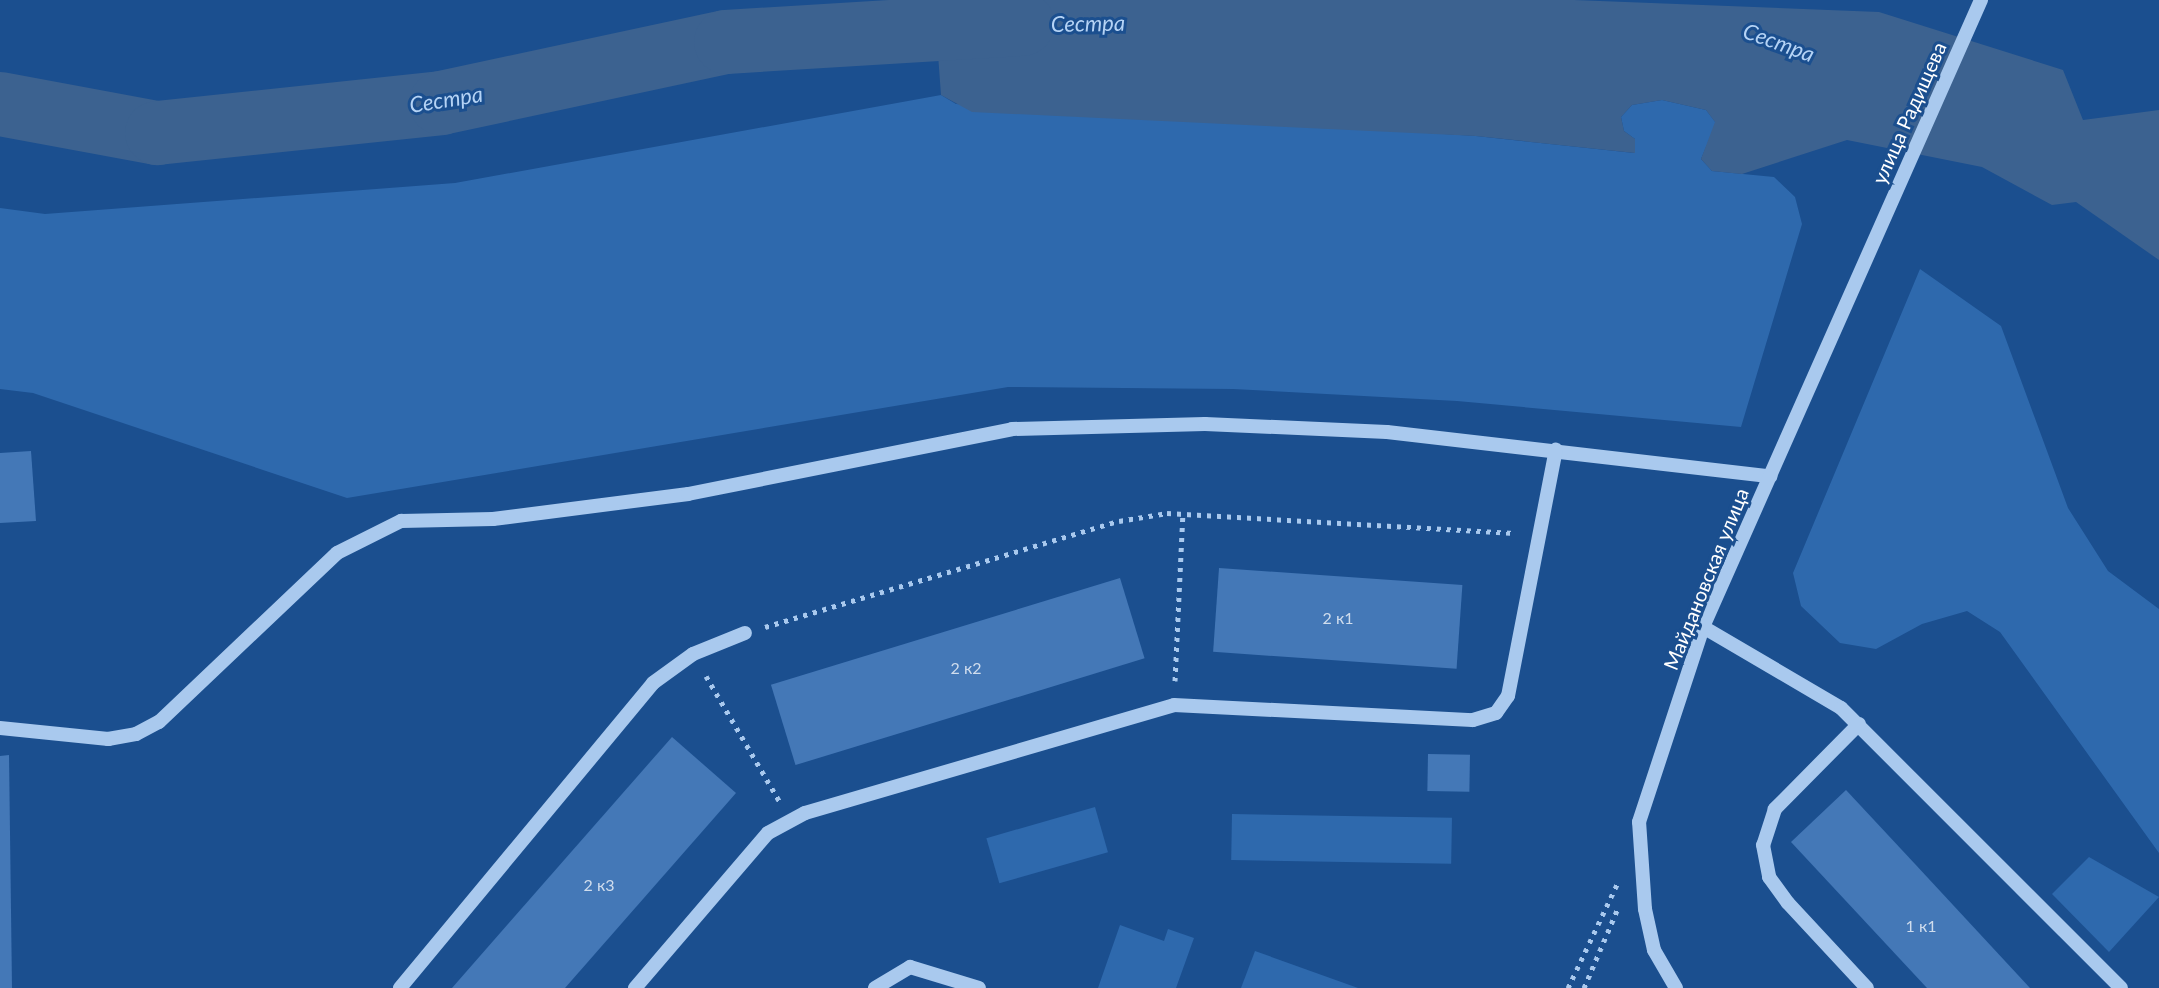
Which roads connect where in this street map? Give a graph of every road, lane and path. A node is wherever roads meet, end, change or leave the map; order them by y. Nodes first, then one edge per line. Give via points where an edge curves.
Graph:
1 (1981, 0) edge
2 (1873, 243) joint
3 (1556, 450) junction
4 (1770, 476) junction
5 (1183, 514) junction
6 (1539, 535) junction
7 (1703, 627) junction
8 (745, 633) joint
9 (693, 654) junction
10 (1174, 705) junction
11 (1859, 724) junction
12 (0, 728) edge
13 (790, 819) junction
14 (1639, 847) junction
15 (1620, 905) dead end
16 (400, 988) edge
17 (635, 988) edge
18 (875, 988) edge
19 (979, 988) edge
20 (1568, 988) edge
21 (1584, 988) edge
22 (1676, 988) edge
23 (1867, 988) edge
24 (2121, 988) edge

1 - 2 street, улица Радищева
2 - 4 street, Майдановская улица
3 - 4 street
3 - 6 street
3 - 12 street via 1387,432 1205,424 1012,429 688,494 493,519 401,521 337,553 159,722 136,734 108,739
4 - 7 street, Майдановская улица
5 - 6 path
5 - 8 path via 1119,521
5 - 10 path
6 - 10 street via 1508,696 1496,713 1473,720
7 - 11 street
7 - 14 street, Майдановская улица via 1639,822
8 - 9 street
9 - 13 path
9 - 16 street via 653,683
10 - 13 street
11 - 23 street via 1775,809 1763,845 1779,890
11 - 24 street
13 - 17 street via 768,833
14 - 20 path via 1598,916
14 - 22 street, Майдановская улица via 1654,950
15 - 21 path
18 - 19 street via 910,967

